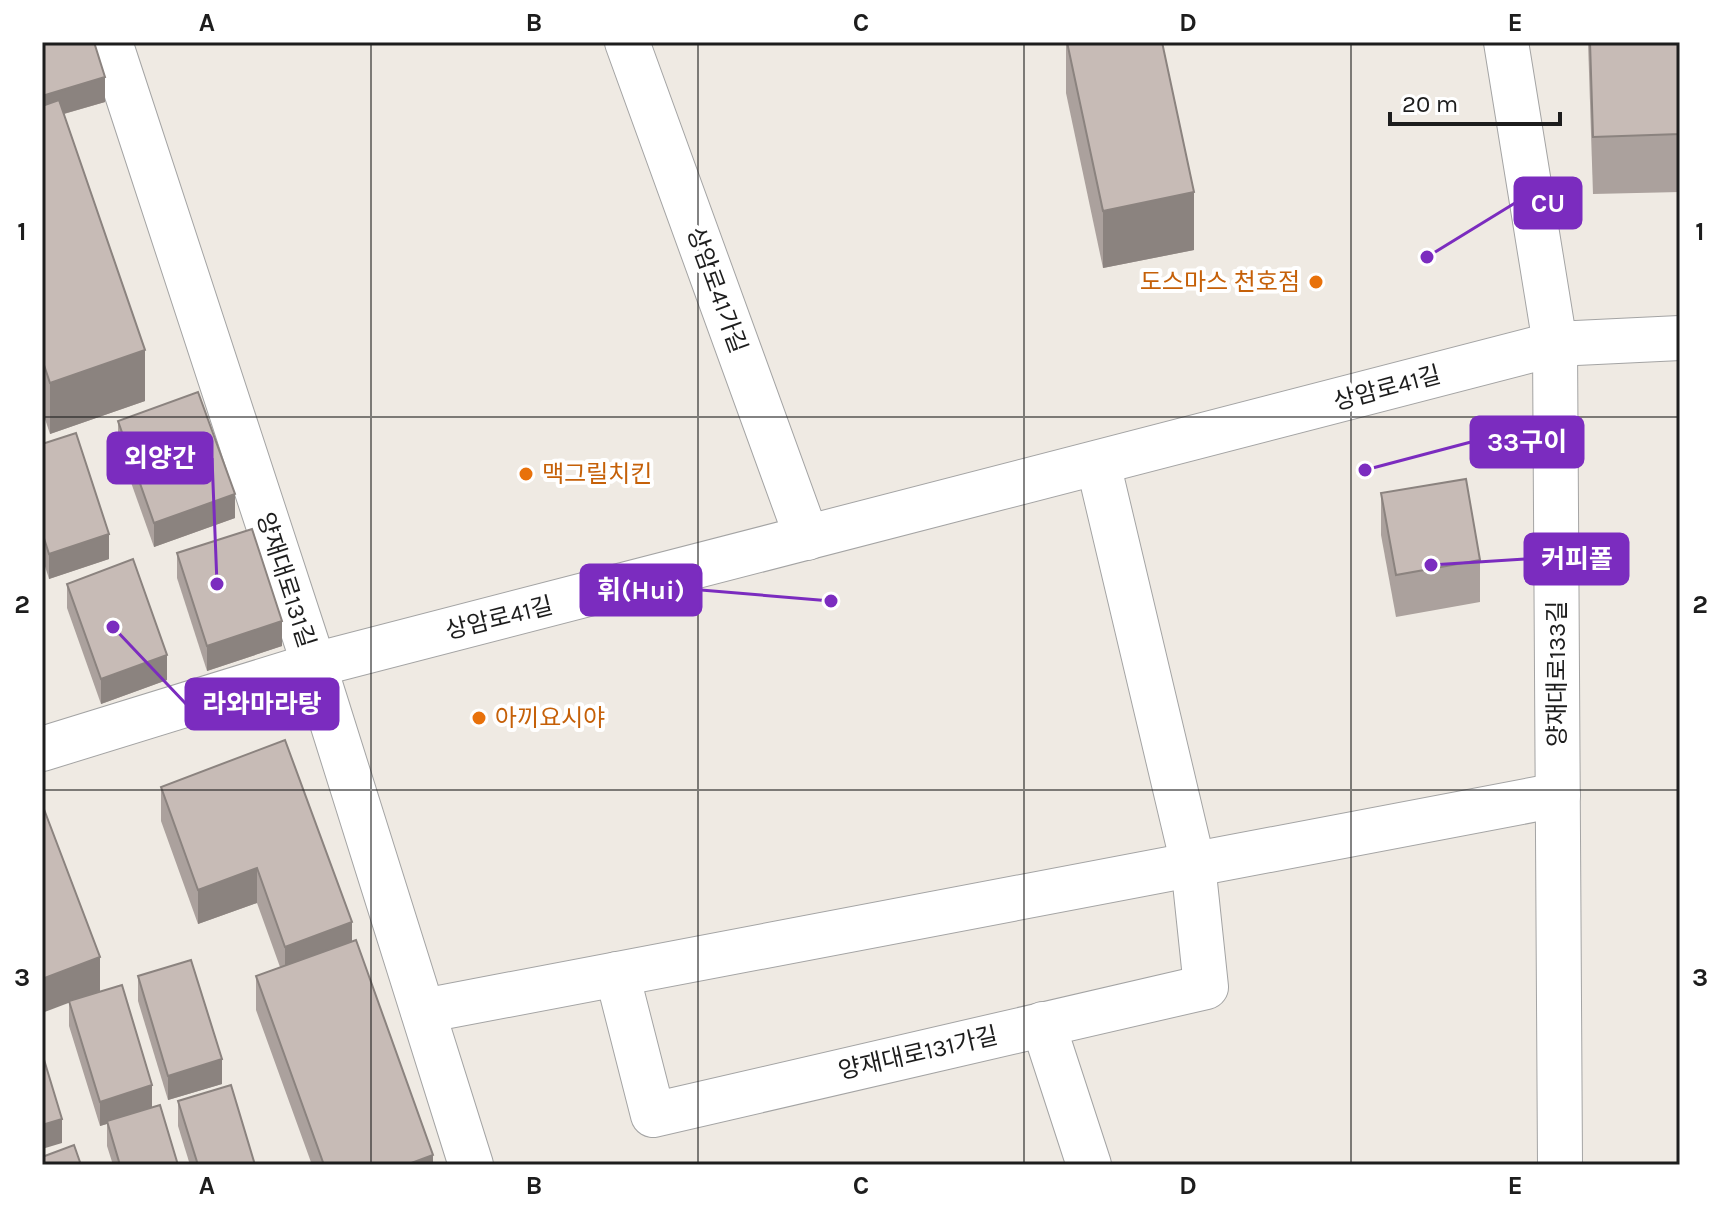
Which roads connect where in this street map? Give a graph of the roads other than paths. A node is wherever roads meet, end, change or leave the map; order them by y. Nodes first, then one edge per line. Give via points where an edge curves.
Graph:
1 (110, 42) edge
2 (627, 42) edge
3 (1506, 42) edge
4 (1680, 338) edge
5 (1555, 344) junction
6 (1098, 463) junction
7 (807, 538) junction
8 (314, 665) junction
9 (42, 749) edge
10 (1558, 795) junction
11 (1193, 864) junction
12 (617, 974) junction
13 (423, 1011) junction
14 (1043, 1024) junction
15 (1077, 1161) edge
16 (471, 1165) edge
17 (1560, 1165) edge

1 - 8 street, 양재대로131길
2 - 7 street, 상암로41가길
3 - 5 street, 양재대로133길
4 - 5 street, 상암로41길
5 - 6 street, 상암로41길
5 - 10 street, 양재대로133길
6 - 7 street, 상암로41길
6 - 11 street
7 - 8 street, 상암로41길
8 - 9 street, 상암로41길
8 - 13 street, 양재대로131길
10 - 11 street
10 - 17 street, 양재대로133길
11 - 12 street
11 - 14 street, 양재대로131가길 via 1206,987
12 - 13 street
12 - 14 street, 양재대로131가길 via 653,1115
13 - 16 street, 양재대로131길
14 - 15 street

